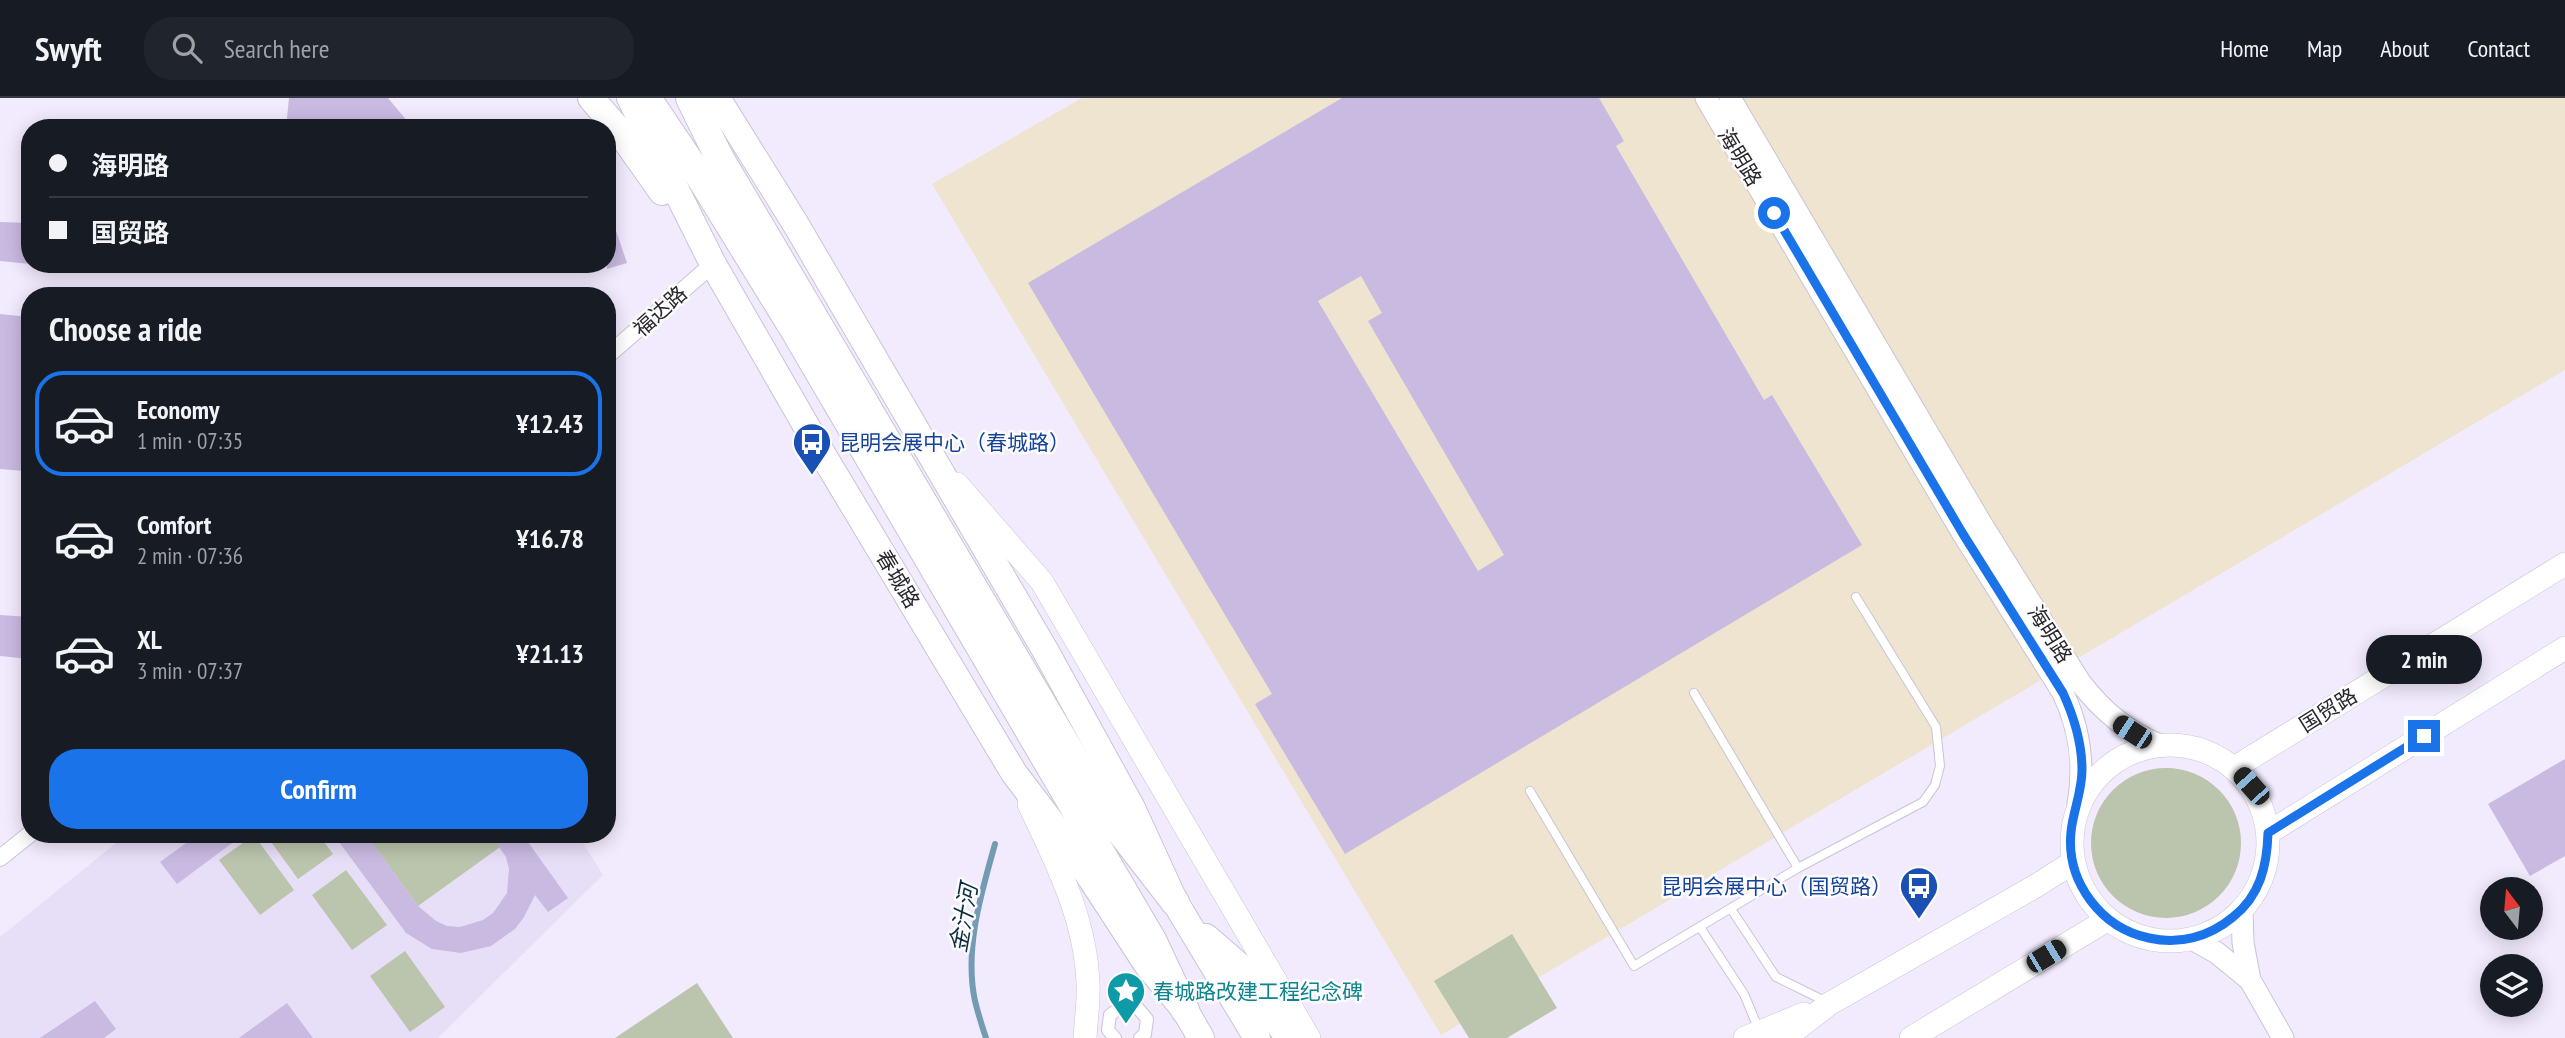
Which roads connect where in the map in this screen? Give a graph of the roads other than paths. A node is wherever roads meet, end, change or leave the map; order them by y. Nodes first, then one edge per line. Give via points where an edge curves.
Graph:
1 (591, 98) edge
2 (630, 98) edge
3 (647, 98) edge
4 (690, 98) edge
5 (717, 98) edge
6 (724, 98) edge
7 (1706, 98) edge
8 (1730, 98) edge
9 (608, 119) edge
10 (616, 129) edge
11 (789, 213) junction
12 (713, 264) junction
13 (616, 348) edge
14 (858, 415) junction
15 (935, 458) junction
16 (2565, 564) edge
17 (1856, 597) dead end
18 (2565, 648) edge
19 (1694, 693) dead end
20 (2162, 746) junction
21 (2234, 768) junction
22 (1014, 773) junction
23 (1530, 790) dead end
24 (2078, 804) junction
25 (2268, 833) junction
26 (21, 841) edge
27 (0, 858) edge
28 (2072, 863) junction
29 (1798, 868) junction
30 (1731, 909) junction
31 (2242, 910) junction
32 (1182, 912) junction
33 (2107, 920) junction
34 (1700, 927) junction
35 (2192, 939) junction
36 (2250, 980) junction
37 (1829, 1004) junction
38 (1185, 1010) junction
39 (1753, 1035) edge
40 (1085, 1038) edge
41 (1115, 1038) edge
42 (1140, 1038) edge
43 (1201, 1038) edge
44 (1257, 1038) edge
45 (1288, 1038) edge
46 (1309, 1038) edge
47 (1785, 1038) edge
48 (1911, 1038) edge
49 (2283, 1038) edge

1 - 9 main road
2 - 12 main road, 春城路
3 - 14 highway
4 - 14 highway
5 - 11 main road
6 - 11 main road
7 - 24 street, 海明路 via 1963,534 2063,693 2081,750
8 - 20 street, 海明路 via 2080,682 2118,723
10 - 12 main road
11 - 15 main road
12 - 13 street, 福达路
12 - 22 main road, 春城路
14 - 32 highway via 1107,814
14 - 38 highway via 1152,940
15 - 32 main road via 1132,808
15 - 46 main road via 1042,582
16 - 21 main road, 国贸路
17 - 29 lane via 1937,727 1940,766 1935,785 1923,802
18 - 25 main road
19 - 29 lane
20 - 21 main road via 2208,752
20 - 24 main road via 2116,758
21 - 25 main road via 2263,808
22 - 38 main road, 春城路 via 1071,848 1148,966
22 - 40 main road via 1079,922 1088,983
23 - 34 lane via 1634,966
24 - 28 main road via 2071,832
25 - 31 main road via 2267,861 2258,887
26 - 27 street
28 - 33 main road via 2085,894
28 - 37 main road
29 - 30 lane
30 - 34 lane
30 - 37 lane via 1776,977
31 - 35 main road via 2220,928
31 - 36 street
32 - 44 main road
32 - 45 main road via 1243,969
33 - 35 main road via 2133,935 2162,941
33 - 48 main road
34 - 39 lane via 1744,994
35 - 36 street
36 - 49 street
37 - 39 main road
37 - 47 main road
38 - 43 main road, 春城路
41 - 42 street via 1108,1030 1110,1015 1122,1006 1137,1007 1147,1019

